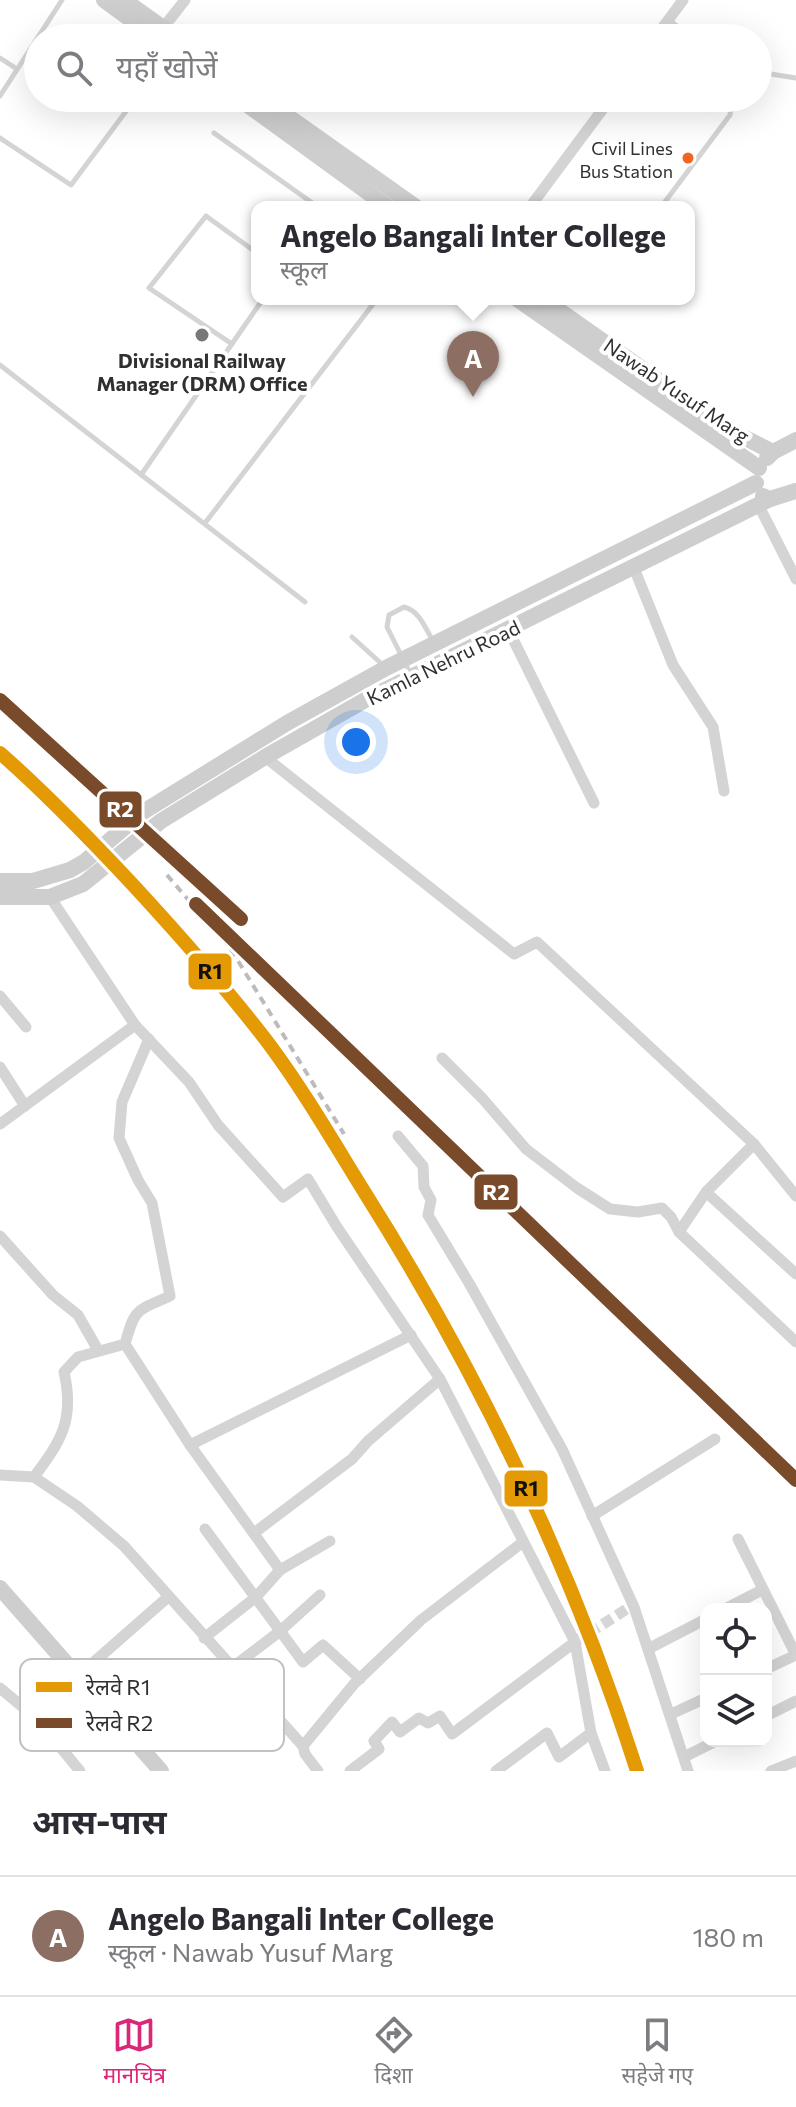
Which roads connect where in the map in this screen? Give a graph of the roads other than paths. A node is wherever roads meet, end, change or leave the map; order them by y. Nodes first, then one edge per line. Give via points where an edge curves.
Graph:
1 (62, 0) edge
2 (104, 0) edge
3 (124, 0) edge
4 (185, 0) edge
5 (683, 0) edge
6 (669, 20) junction
7 (46, 24) edge
8 (146, 24) edge
9 (152, 24) edge
10 (171, 24) edge
11 (666, 24) edge
12 (674, 24) edge
13 (0, 58) edge
14 (24, 58) edge
15 (17, 69) junction
16 (772, 74) edge
17 (796, 78) edge
18 (0, 96) edge
19 (126, 112) edge
20 (257, 112) edge
21 (282, 112) edge
22 (601, 112) edge
23 (730, 112) edge
24 (214, 133) dead end
25 (0, 138) edge
26 (310, 201) edge
27 (380, 201) edge
28 (408, 201) edge
29 (534, 201) edge
30 (666, 201) edge
31 (251, 249) edge
32 (259, 305) edge
33 (372, 305) edge
34 (525, 305) edge
35 (552, 305) edge
36 (232, 344) junction
37 (0, 365) edge
38 (796, 440) edge
39 (773, 452) junction
40 (141, 475) junction
41 (758, 476) junction
42 (796, 491) edge
43 (764, 503) junction
44 (205, 523) junction
45 (634, 568) junction
46 (796, 579) edge
47 (305, 602) dead end
48 (508, 629) junction
49 (352, 637) dead end
50 (435, 645) junction
51 (404, 660) junction
52 (386, 668) junction
53 (412, 676) junction
54 (358, 683) junction
55 (367, 699) junction
56 (265, 757) junction
57 (724, 791) dead end
58 (594, 803) dead end
59 (0, 881) edge
60 (50, 897) junction
61 (8, 898) edge
62 (0, 909) edge
63 (0, 996) edge
64 (135, 1025) junction
65 (26, 1027) dead end
66 (149, 1039) junction
67 (442, 1058) dead end
68 (0, 1067) edge
69 (25, 1106) junction
70 (0, 1124) edge
71 (398, 1136) dead end
72 (754, 1144) junction
73 (706, 1192) junction
74 (796, 1196) edge
75 (679, 1232) junction
76 (0, 1236) edge
77 (796, 1274) edge
78 (411, 1335) junction
79 (796, 1342) edge
80 (125, 1344) junction
81 (98, 1350) junction
82 (440, 1379) junction
83 (715, 1439) dead end
84 (190, 1445) junction
85 (0, 1475) edge
86 (34, 1477) junction
87 (592, 1516) junction
88 (205, 1529) dead end
89 (254, 1533) junction
90 (738, 1539) dead end
91 (330, 1541) dead end
92 (523, 1542) junction
93 (280, 1570) junction
94 (0, 1588) edge
95 (762, 1590) junction
96 (320, 1595) dead end
97 (168, 1597) junction
98 (256, 1597) junction
99 (737, 1603) edge
100 (700, 1622) edge
101 (279, 1632) junction
102 (204, 1638) junction
103 (575, 1642) junction
104 (648, 1649) junction
105 (796, 1655) edge
106 (63, 1659) edge
107 (97, 1659) edge
108 (225, 1659) edge
109 (244, 1659) edge
110 (772, 1666) edge
111 (360, 1679) junction
112 (0, 1688) edge
113 (700, 1701) edge
114 (796, 1701) edge
115 (20, 1705) edge
116 (772, 1713) edge
117 (671, 1714) junction
118 (284, 1725) edge
119 (591, 1733) junction
120 (303, 1746) junction
121 (704, 1747) edge
122 (61, 1751) edge
123 (144, 1751) edge
124 (684, 1757) junction
125 (796, 1761) edge
126 (313, 1769) edge
127 (76, 1770) edge
128 (161, 1771) edge
129 (350, 1771) edge
130 (496, 1771) edge
131 (605, 1771) edge
132 (688, 1771) edge
133 (771, 1771) edge

1 - 7 lane
2 - 8 main road
3 - 9 main road
4 - 10 street
5 - 6 street
6 - 11 street
6 - 12 lane
13 - 15 lane
14 - 15 lane
15 - 18 lane
16 - 17 lane
19 - 25 lane via 71,185
20 - 27 main road
21 - 28 main road
22 - 29 street
23 - 30 lane
24 - 26 lane
31 - 36 lane via 206,216 149,288
32 - 36 lane
33 - 44 lane
34 - 41 main road
35 - 39 main road, Nawab Yusuf Marg via 728,429
36 - 40 lane
37 - 40 lane
38 - 39 main road
39 - 41 main road
40 - 44 lane
41 - 43 main road
41 - 50 main road, Kamla Nehru Road
42 - 43 main road, Kamla Nehru Road
43 - 45 main road, Kamla Nehru Road
43 - 46 street
44 - 47 lane
45 - 48 main road, Kamla Nehru Road
45 - 57 street via 673,665 713,727
48 - 53 main road, Kamla Nehru Road
48 - 58 street
49 - 52 lane
50 - 51 main road, Kamla Nehru Road
50 - 51 lane via 416,612 404,607 386,621
51 - 52 main road, Kamla Nehru Road
51 - 53 lane
52 - 54 main road, Kamla Nehru Road
53 - 55 main road, Kamla Nehru Road
54 - 55 main road
54 - 59 main road, Kamla Nehru Road via 151,807 70,870 33,881
55 - 56 main road, Kamla Nehru Road
56 - 60 main road, Kamla Nehru Road via 161,821 83,884
56 - 72 street via 514,954 537,942
60 - 61 main road, Kamla Nehru Road
60 - 64 street
61 - 62 street
63 - 65 street
64 - 66 street
64 - 69 street
66 - 78 street via 283,1197 308,1179
66 - 80 street via 122,1102 119,1138 152,1203 170,1296 139,1310
67 - 75 street via 543,1164 610,1209 662,1208
68 - 69 street
69 - 70 street
71 - 87 street via 423,1166 431,1200 428,1215 562,1449
72 - 73 street
72 - 74 street
73 - 75 street
73 - 77 street
75 - 79 street
76 - 81 street via 78,1315
78 - 82 street
78 - 84 street
80 - 81 street
80 - 84 street
81 - 86 street via 78,1357 64,1372 66,1426
82 - 89 street via 352,1459
82 - 92 street
83 - 87 street
84 - 89 street
85 - 86 street
86 - 97 street via 124,1546
87 - 104 street
88 - 98 street
89 - 93 street
90 - 95 street
91 - 93 street
92 - 103 street
92 - 111 street via 421,1620
93 - 98 street
94 - 106 main road
95 - 99 street
95 - 105 street
96 - 101 street
97 - 102 street
97 - 107 street
98 - 101 street
98 - 102 street
100 - 104 street
101 - 109 street
101 - 111 street via 303,1662 323,1645
102 - 108 street
103 - 119 street
103 - 129 street via 452,1734 440,1716 428,1723 419,1718 400,1732 392,1722 374,1741 379,1749
104 - 117 street
105 - 110 street
111 - 120 street
112 - 115 street
113 - 117 street
114 - 116 street
117 - 124 street
118 - 120 street
119 - 130 street via 559,1757 547,1733
119 - 131 street
120 - 126 street
121 - 124 street
122 - 127 street
123 - 128 main road
124 - 132 street
125 - 133 street

